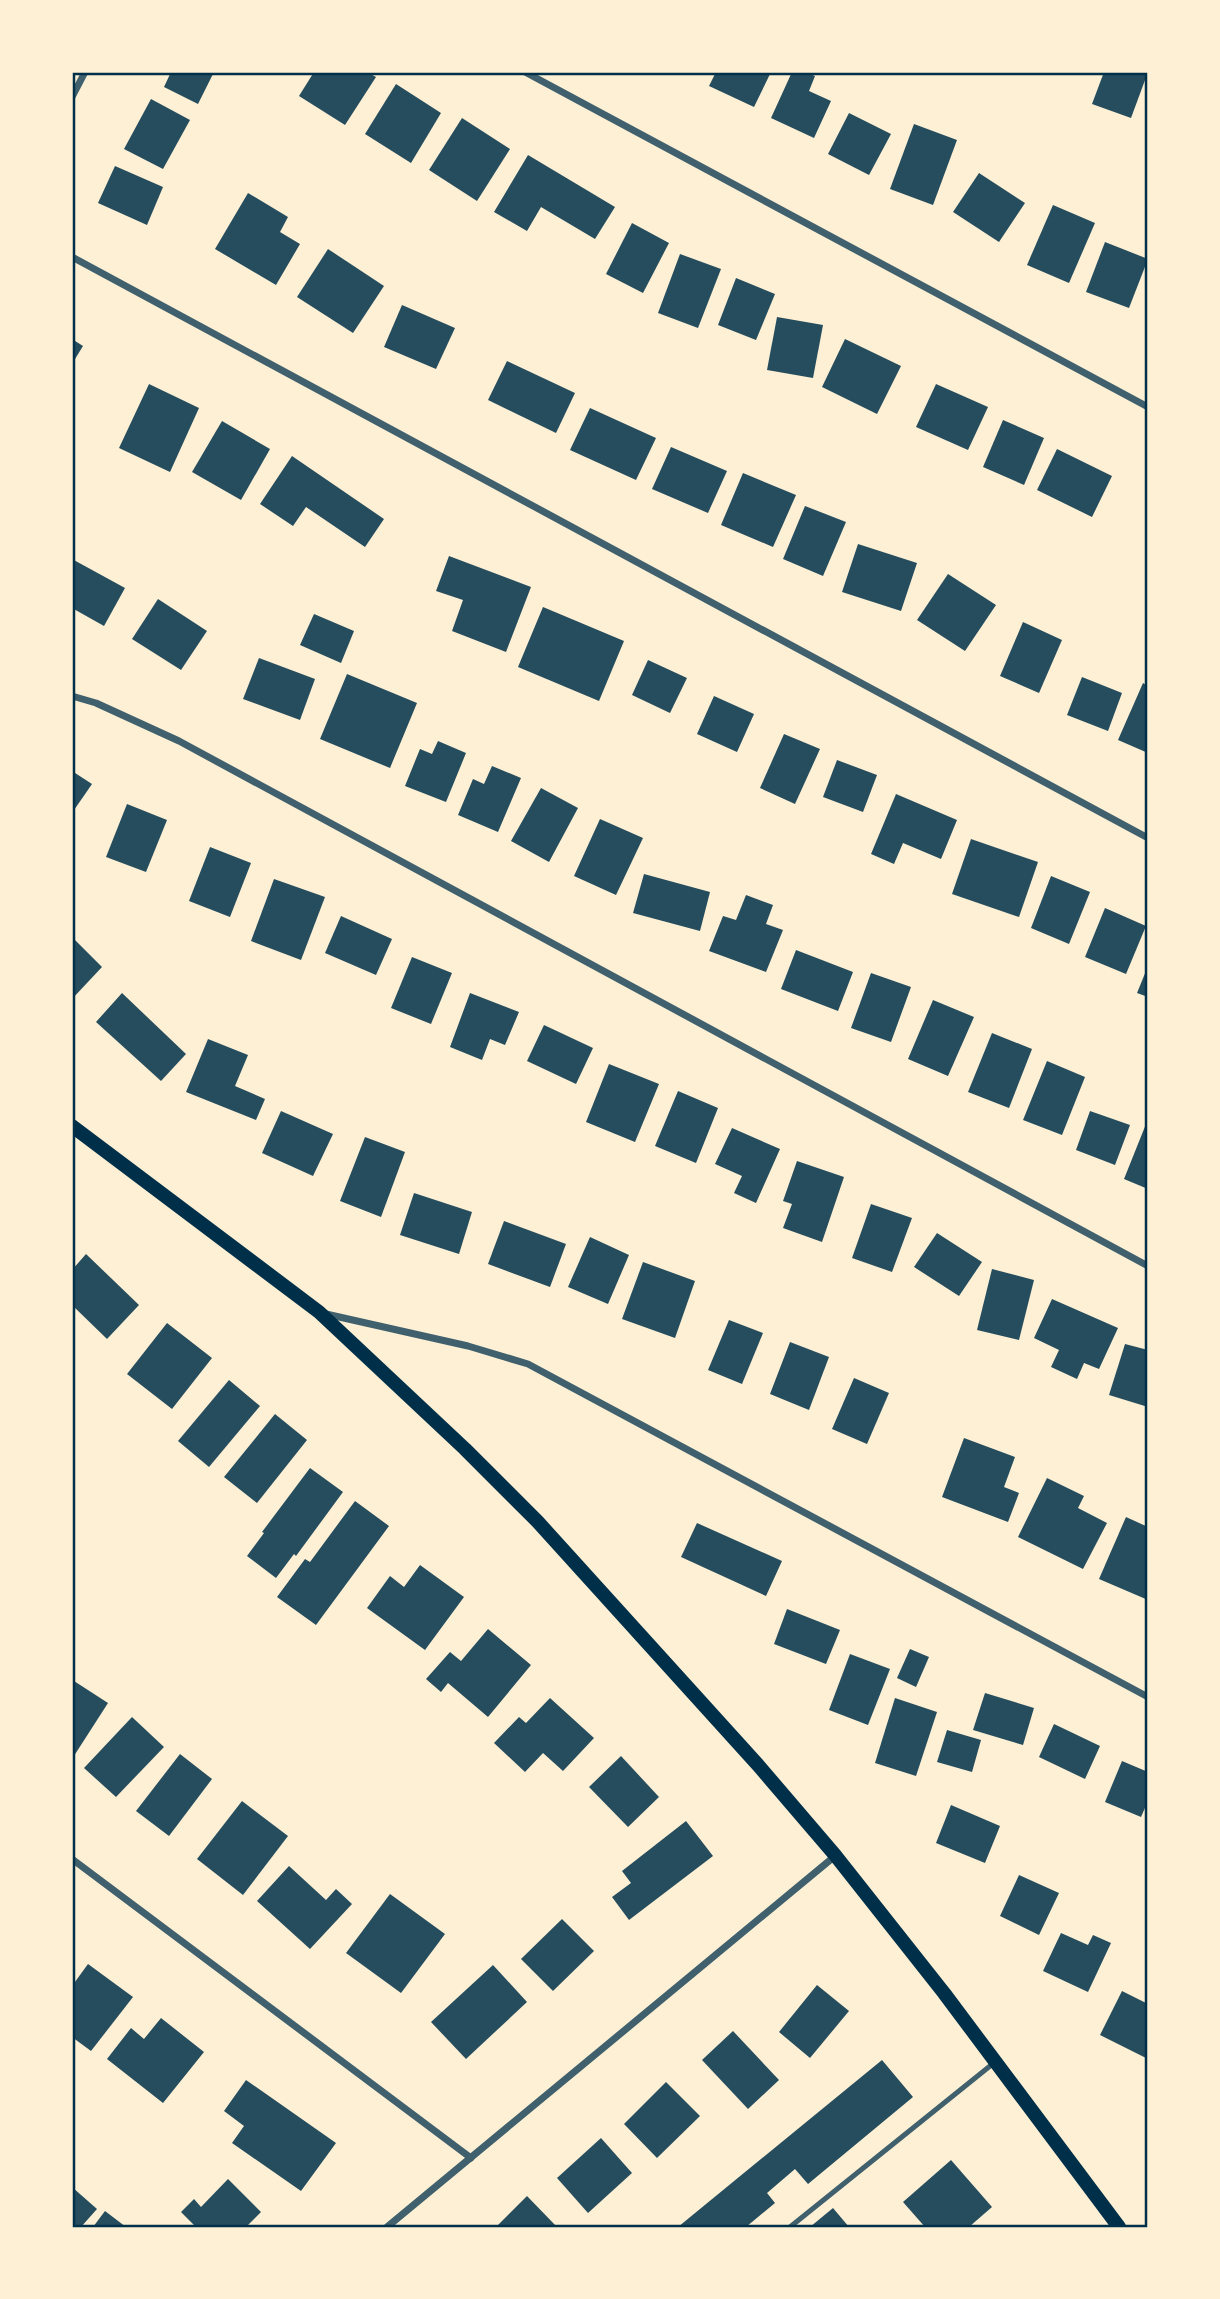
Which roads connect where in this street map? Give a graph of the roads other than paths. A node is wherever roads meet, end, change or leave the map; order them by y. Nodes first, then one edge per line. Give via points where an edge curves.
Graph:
1 (85, 72) edge
2 (525, 72) edge
3 (72, 97) edge
4 (72, 257) edge
5 (1148, 407) edge
6 (72, 696) edge
7 (1148, 838) edge
8 (72, 1126) edge
9 (1148, 1266) edge
10 (319, 1312) junction
11 (1148, 1697) edge
12 (835, 1855) junction
13 (72, 1859) edge
14 (995, 2062) junction
15 (471, 2158) junction
16 (387, 2227) edge
17 (790, 2227) edge
18 (1119, 2227) edge

1 - 3 street
2 - 5 street
4 - 7 street
6 - 9 street via 179,741
8 - 10 main road
10 - 11 street via 528,1364
10 - 12 main road via 538,1522
12 - 14 main road
12 - 15 street
13 - 15 street
14 - 17 lane
14 - 18 main road
15 - 16 street

